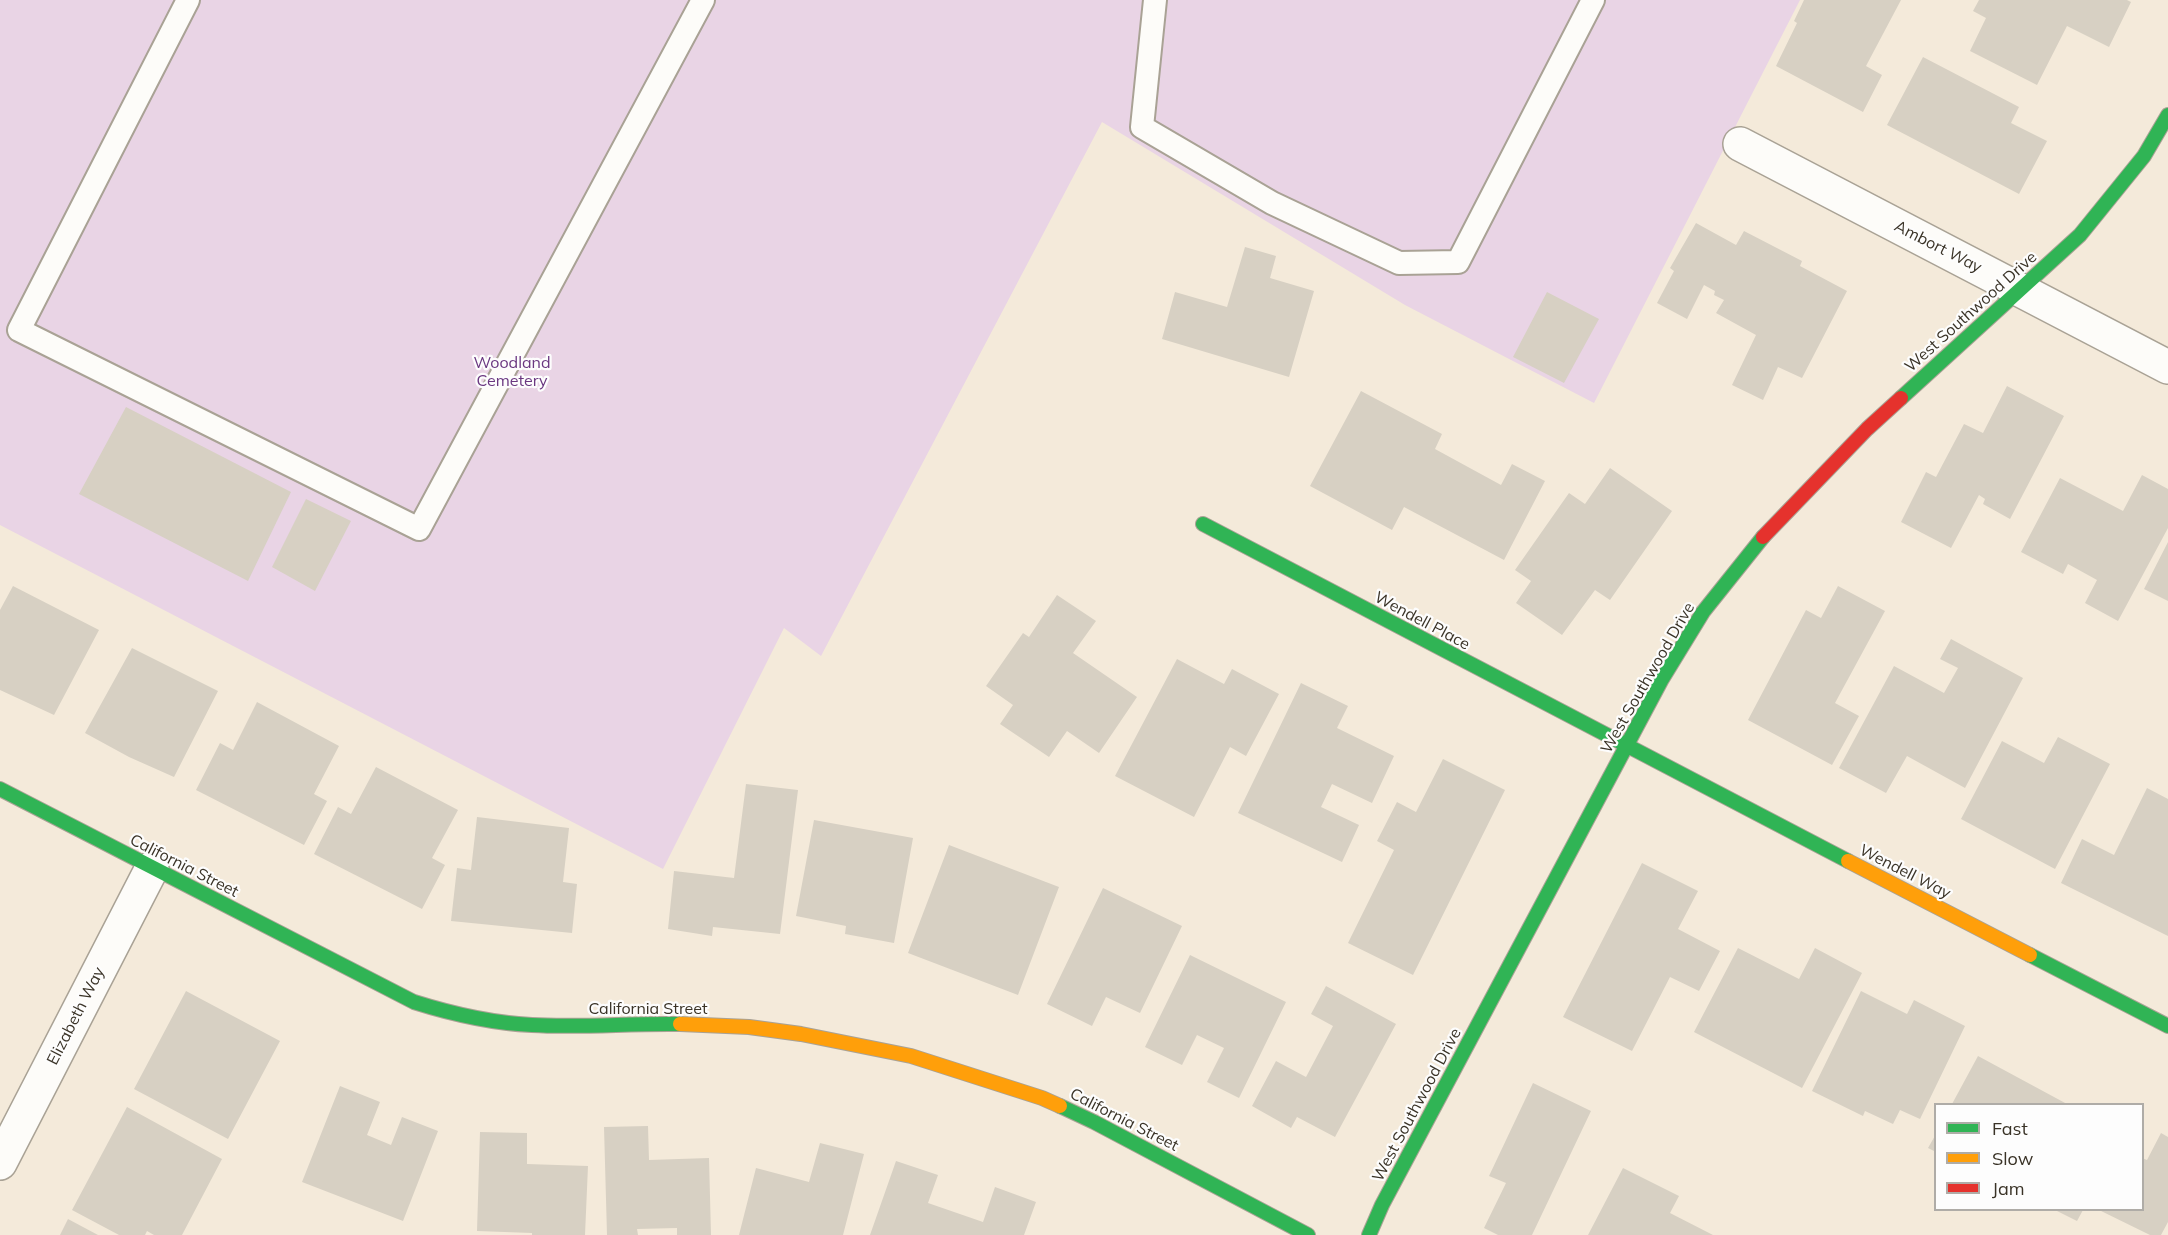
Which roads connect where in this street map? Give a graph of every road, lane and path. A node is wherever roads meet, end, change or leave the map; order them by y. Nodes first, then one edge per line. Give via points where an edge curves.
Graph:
1 (189, 0) edge
2 (703, 0) edge
3 (1155, 0) edge
4 (1593, 0) edge
5 (2168, 115) edge
6 (1740, 144) dead end
7 (2020, 290) junction
8 (2168, 367) edge
9 (1203, 524) dead end
10 (1627, 747) junction
11 (0, 789) edge
12 (152, 868) junction
13 (2168, 1026) edge
14 (0, 1163) edge
15 (1308, 1235) edge
16 (1369, 1235) edge

1 - 2 lane via 19,330 419,529
3 - 4 lane via 1142,127 1272,203 1399,263 1458,262
5 - 7 street, West Southwood Drive via 2144,156 2079,235
6 - 7 street, Ambort Way
7 - 8 street, Ambort Way
7 - 10 street, West Southwood Drive via 1866,429 1767,532 1702,612
9 - 10 street, Wendell Place
10 - 13 street, Wendell Way
10 - 16 street, West Southwood Drive
11 - 12 street, California Street
12 - 14 street, Elizabeth Way
12 - 15 street, California Street via 405,997 451,1014 530,1025 640,1023 749,1027 865,1046 978,1076 1042,1098 1094,1122

